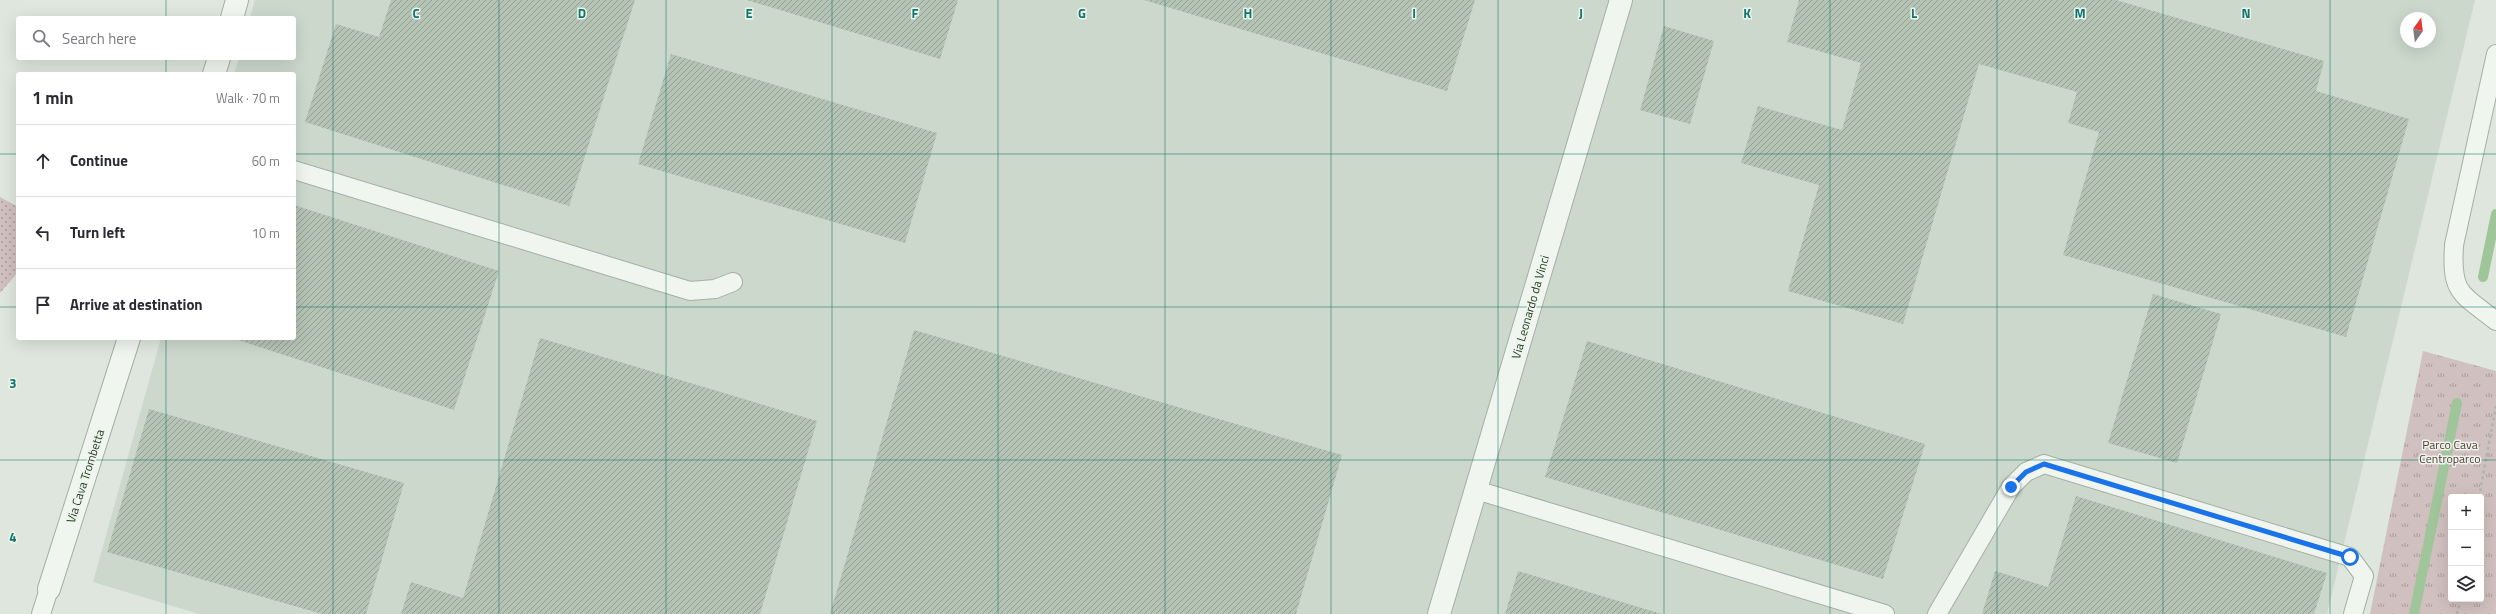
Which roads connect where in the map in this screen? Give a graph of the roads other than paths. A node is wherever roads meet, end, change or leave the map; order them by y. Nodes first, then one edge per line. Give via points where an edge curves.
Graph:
1 (237, 0) edge
2 (1621, 0) edge
3 (233, 16) edge
4 (2496, 54) edge
5 (218, 60) edge
6 (215, 72) edge
7 (296, 171) edge
8 (733, 282) dead end
9 (2496, 321) edge
10 (128, 340) edge
11 (1476, 490) junction
12 (49, 589) joint
13 (41, 614) edge
14 (1440, 614) edge
15 (1885, 614) edge
16 (1937, 614) edge
17 (2353, 614) edge

1 - 3 street
2 - 11 street, Via Leonardo da Vinci
4 - 9 lane via 2454,245 2452,270 2460,294
5 - 6 street
7 - 8 lane via 690,291 715,289
10 - 12 street, Via Cava Trombetta
11 - 14 street, Via Leonardo da Vinci
11 - 15 lane
12 - 13 lane, Via Cava Trombetta
16 - 17 lane via 2011,487 2026,472 2044,464 2350,557 2364,576

